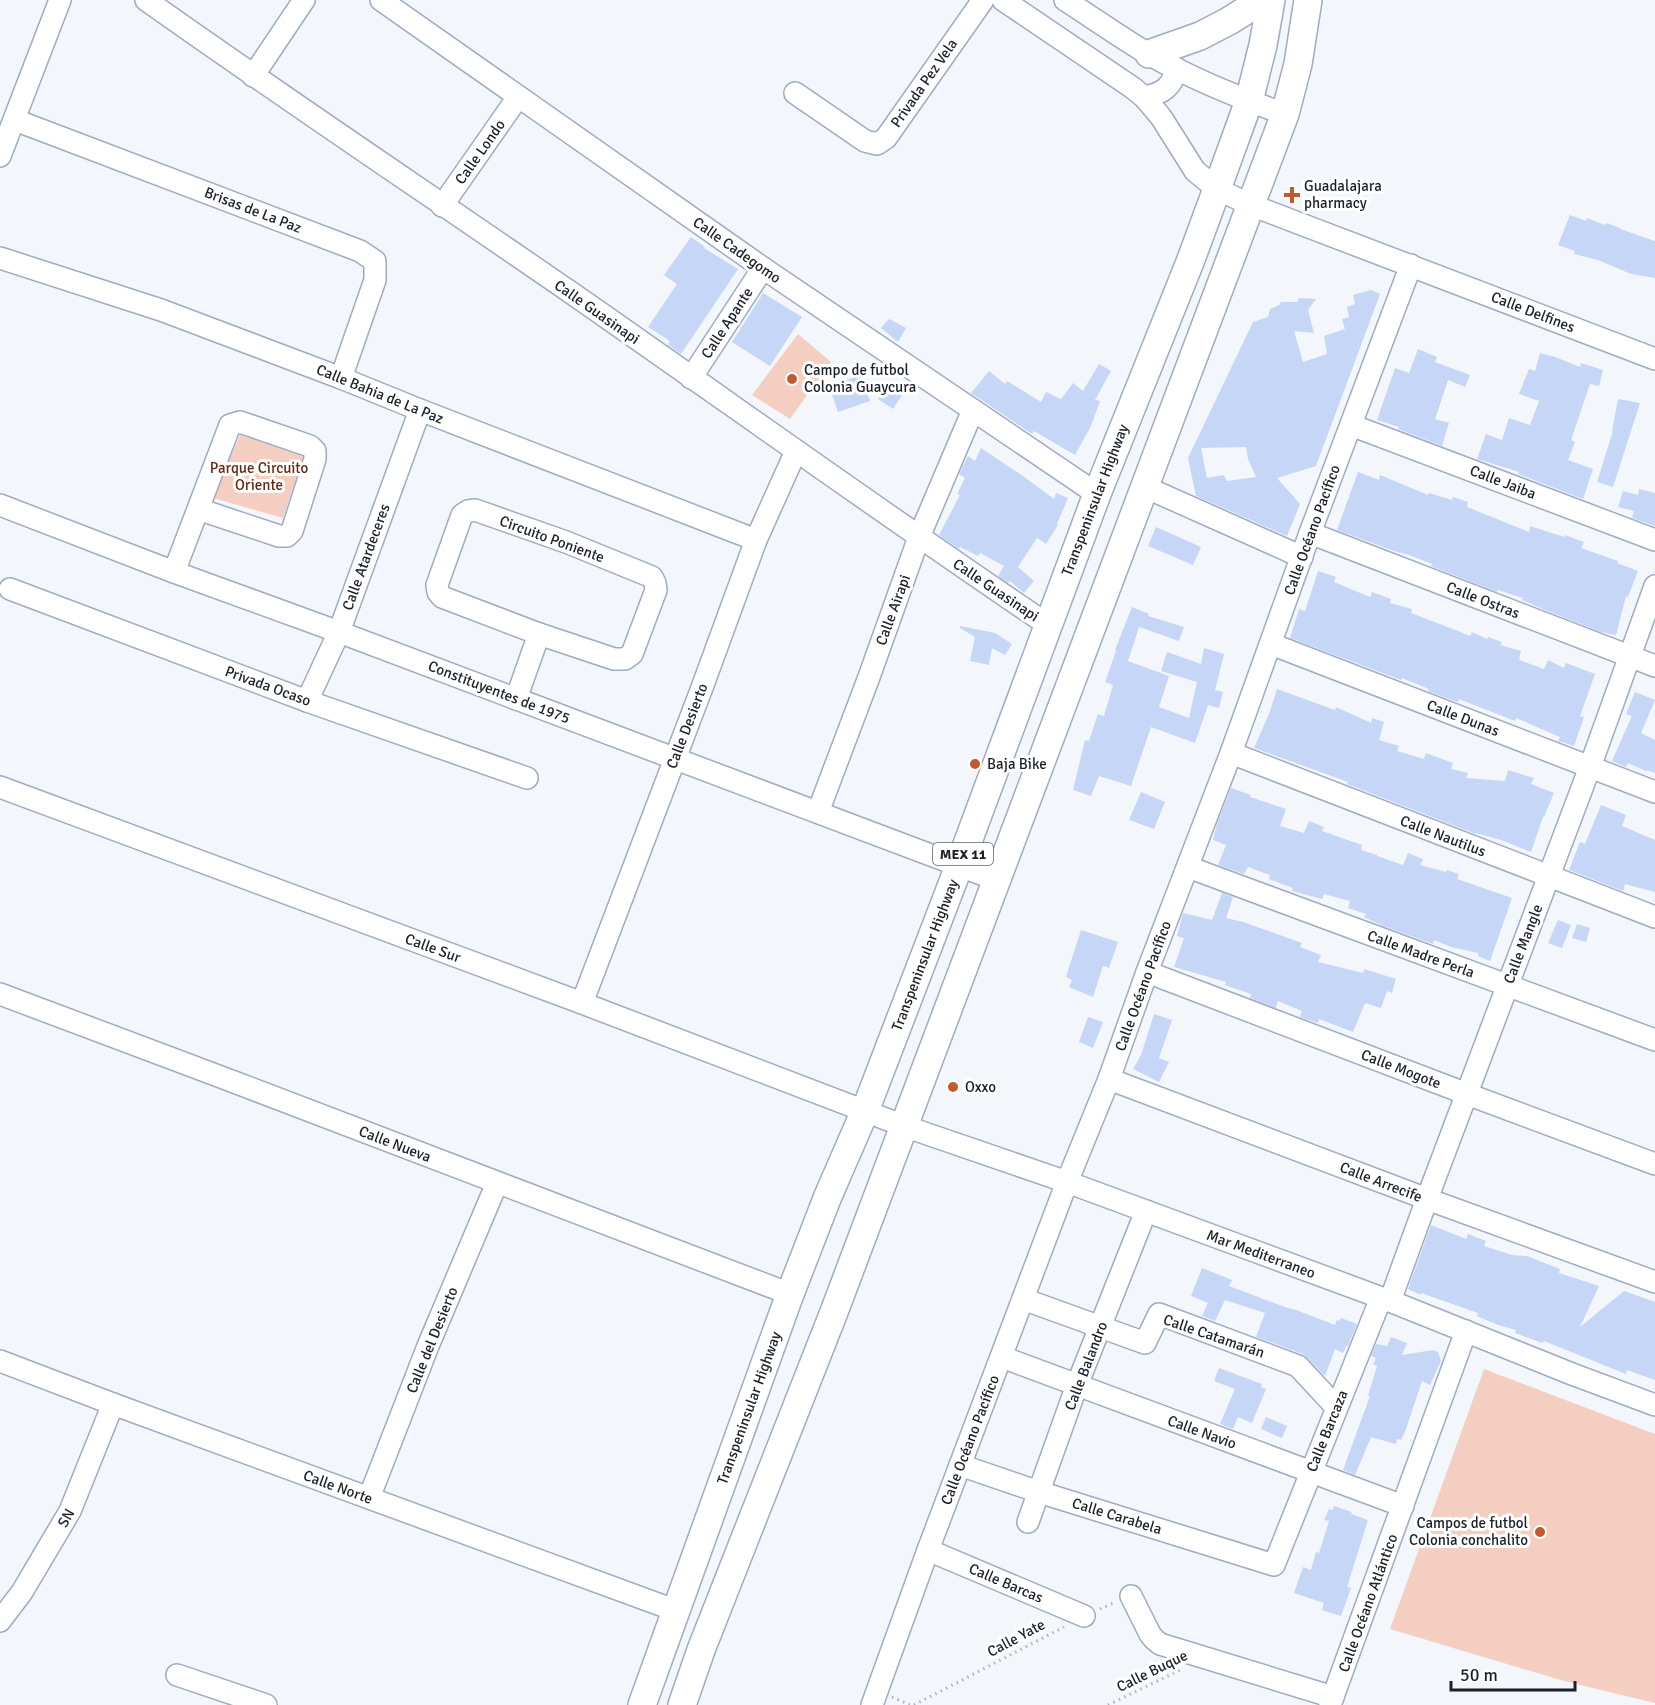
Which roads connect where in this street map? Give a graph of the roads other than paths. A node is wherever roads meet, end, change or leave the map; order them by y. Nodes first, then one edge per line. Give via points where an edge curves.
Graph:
1 (60, 0) edge
2 (146, 0) edge
3 (304, 0) edge
4 (381, 0) edge
5 (983, 0) edge
6 (1003, 0) edge
7 (1065, 0) edge
8 (1262, 0) edge
9 (1271, 0) edge
10 (1308, 0) edge
11 (1149, 54) junction
12 (1176, 68) junction
13 (253, 76) junction
14 (795, 93) dead end
15 (518, 97) junction
16 (1144, 97) junction
17 (1249, 101) junction
18 (1285, 114) junction
19 (15, 120) junction
20 (0, 156) edge
21 (1217, 189) junction
22 (1251, 205) junction
23 (442, 206) junction
24 (0, 258) edge
25 (1411, 265) junction
26 (763, 268) junction
27 (1655, 359) edge
28 (341, 378) junction
29 (691, 378) junction
30 (420, 410) junction
31 (973, 410) junction
32 (1351, 425) junction
33 (796, 451) junction
34 (1145, 487) junction
35 (1097, 494) junction
36 (0, 506) edge
37 (198, 509) junction
38 (1310, 533) junction
39 (919, 537) junction
40 (756, 540) junction
41 (1655, 540) edge
42 (1302, 557) junction
43 (174, 572) junction
44 (1655, 586) edge
45 (10, 589) dead end
46 (1048, 625) junction
47 (339, 632) junction
48 (539, 634) junction
49 (1271, 644) junction
50 (1629, 656) junction
51 (1655, 666) edge
52 (516, 699) junction
53 (307, 700) junction
54 (1231, 753) junction
55 (674, 758) junction
56 (1590, 767) junction
57 (527, 778) dead end
58 (0, 787) edge
59 (1655, 792) edge
60 (818, 812) junction
61 (959, 866) junction
62 (1188, 867) junction
63 (1548, 877) junction
64 (997, 880) junction
65 (1655, 917) edge
66 (1147, 972) junction
67 (1507, 986) junction
68 (0, 994) edge
69 (582, 1003) junction
70 (1655, 1040) edge
71 (1109, 1079) junction
72 (1467, 1094) junction
73 (865, 1111) junction
74 (904, 1126) junction
75 (1655, 1164) edge
76 (1067, 1182) junction
77 (497, 1183) junction
78 (1427, 1199) junction
79 (1146, 1211) junction
80 (1655, 1282) edge
81 (790, 1294) junction
82 (1023, 1299) junction
83 (1385, 1299) junction
84 (1101, 1326) junction
85 (1466, 1331) junction
86 (1002, 1357) junction
87 (0, 1361) edge
88 (1077, 1385) junction
89 (113, 1404) junction
90 (1655, 1405) edge
91 (1336, 1407) junction
92 (960, 1465) junction
93 (1310, 1472) junction
94 (1039, 1492) junction
95 (369, 1498) junction
96 (1403, 1506) junction
97 (1029, 1522) dead end
98 (927, 1550) junction
99 (1274, 1565) joint
100 (1131, 1596) road end
101 (677, 1611) junction
102 (1084, 1616) road end
103 (0, 1622) edge
104 (177, 1676) dead end
105 (1332, 1701) edge
106 (266, 1705) edge
107 (642, 1705) edge
108 (682, 1705) edge
109 (872, 1705) edge

1 - 19 street
2 - 13 street, Calle Guasinapi
3 - 13 street
4 - 15 street, Calle Cadegomo
5 - 14 street, Privada Pez Vela via 886,138 877,144 865,141
6 - 16 street, Calle Delfines
7 - 11 street
8 - 11 main road via 1200,36
9 - 17 main road, Transpeninsular Highway / MEX 11
10 - 18 main road, MEX 11
11 - 12 street
12 - 16 street via 1163,91
12 - 17 street
13 - 23 street, Calle Guasinapi
15 - 23 street, Calle Londo
15 - 26 street, Calle Cadegomo
16 - 21 street, Calle Delfines via 1195,171
17 - 18 street
17 - 21 main road, Transpeninsular Highway / MEX 11
18 - 22 main road, MEX 11
19 - 20 street
19 - 28 street, Brisas de La Paz via 360,251 375,261 375,280
21 - 22 street, Calle Delfines
21 - 35 main road, Transpeninsular Highway / MEX 11
22 - 25 street, Calle Delfines
22 - 34 main road, MEX 11
23 - 29 street, Calle Guasinapi
24 - 28 street, Calle Bahia de La Paz via 161,310
25 - 27 street, Calle Delfines
25 - 32 street, Calle Océano Pacífico
26 - 29 street, Calle Apante
26 - 31 street, Calle Cadegomo
28 - 30 street, Calle Bahia de La Paz
29 - 33 street, Calle Guasinapi
30 - 40 street, Calle Bahia de La Paz
30 - 47 street, Calle Atardeceres
31 - 35 street, Calle Cadegomo
31 - 39 street, Calle Airapi
32 - 38 street, Calle Océano Pacífico
32 - 41 street, Calle Jaiba
33 - 39 street, Calle Guasinapi
33 - 40 street, Calle Desierto
34 - 42 street
34 - 64 main road, MEX 11
35 - 46 main road, Transpeninsular Highway / MEX 11
36 - 43 street, Constituyentes de 1975
37 - 37 street via 286,536 292,531 315,451 240,422 230,425
37 - 43 street
38 - 42 street, Calle Océano Pacífico
38 - 50 street, Calle Ostras
39 - 46 street, Calle Guasinapi
39 - 60 street, Calle Airapi
40 - 55 street, Calle Desierto
42 - 49 street, Calle Océano Pacífico
43 - 47 street, Constituyentes de 1975
44 - 50 street, Calle Mangle
45 - 53 street, Privada Ocaso
46 - 61 main road, Transpeninsular Highway / MEX 11
47 - 52 street, Constituyentes de 1975
47 - 53 street, Calle Atardeceres
48 - 48 street, Circuito Poniente via 614,659 625,659 632,654 656,590 655,583 652,577 566,542 475,510 468,511 462,515 437,585 438,592 442,597
48 - 52 street
49 - 54 street, Calle Océano Pacífico
49 - 56 street, Calle Dunas
50 - 51 street, Calle Ostras
50 - 56 street, Calle Mangle
52 - 55 street, Constituyentes de 1975
53 - 57 street, Privada Ocaso
54 - 62 street, Calle Océano Pacífico
54 - 63 street, Calle Nautilus
55 - 60 street, Constituyentes de 1975
55 - 69 street, Calle Desierto
56 - 59 street, Calle Dunas
56 - 63 street, Calle Mangle
58 - 69 street, Calle Sur
60 - 61 street, Constituyentes de 1975
61 - 64 street, Constituyentes de 1975
61 - 73 main road, Transpeninsular Highway / MEX 11
62 - 66 street, Calle Océano Pacífico
62 - 67 street, Calle Madre Perla
63 - 65 street, Calle Nautilus
63 - 67 street, Calle Mangle
64 - 74 main road, MEX 11
66 - 71 street, Calle Océano Pacífico
66 - 72 street, Calle Mogote
67 - 70 street, Calle Madre Perla
67 - 72 street, Calle Mangle
68 - 77 street, Calle Nueva
69 - 73 street, Calle Sur
71 - 76 street, Calle Océano Pacífico
71 - 78 street, Calle Arrecife
72 - 75 street, Calle Mogote
72 - 78 street, Calle Mangle
73 - 74 street, Mar Mediterraneo
73 - 81 main road, Transpeninsular Highway / MEX 11
74 - 76 street, Mar Mediterraneo
74 - 108 main road, MEX 11
76 - 79 street, Mar Mediterraneo
76 - 82 street, Calle Océano Pacífico
77 - 81 street, Calle Nueva
77 - 95 street, Calle del Desierto
78 - 80 street, Calle Arrecife
78 - 83 street, Calle Mangle
79 - 83 street, Mar Mediterraneo
79 - 84 street, Calle Balandro
81 - 101 main road, Transpeninsular Highway / MEX 11
82 - 84 street, Calle Catamarán
82 - 86 street, Calle Océano Pacífico
83 - 85 street, Mar Mediterraneo
83 - 91 street, Calle Barcaza
84 - 88 street, Calle Balandro
84 - 91 street, Calle Catamarán via 1145,1343 1159,1314 1298,1366
85 - 90 street, Mar Mediterraneo
85 - 96 street, Calle Océano Atlántico
86 - 88 street, Calle Navio
86 - 92 street, Calle Océano Pacífico
87 - 89 street, Calle Norte
88 - 93 street, Calle Navio
88 - 94 street, Calle Balandro
89 - 95 street, Calle Norte
89 - 103 street, SN via 70,1511
91 - 93 street, Calle Barcaza
92 - 94 street, Calle Carabela
92 - 98 street, Calle Océano Pacífico
93 - 96 street, Calle Navio
93 - 99 street, Calle Barcaza
94 - 97 street, Calle Balandro
94 - 99 street, Calle Carabela
95 - 101 street, Calle Norte
96 - 105 street, Calle Océano Atlántico
98 - 102 street, Calle Barcas
98 - 109 street, Calle Océano Pacífico
100 - 105 street via 1160,1644
101 - 107 main road, Transpeninsular Highway / MEX 11
104 - 106 street

